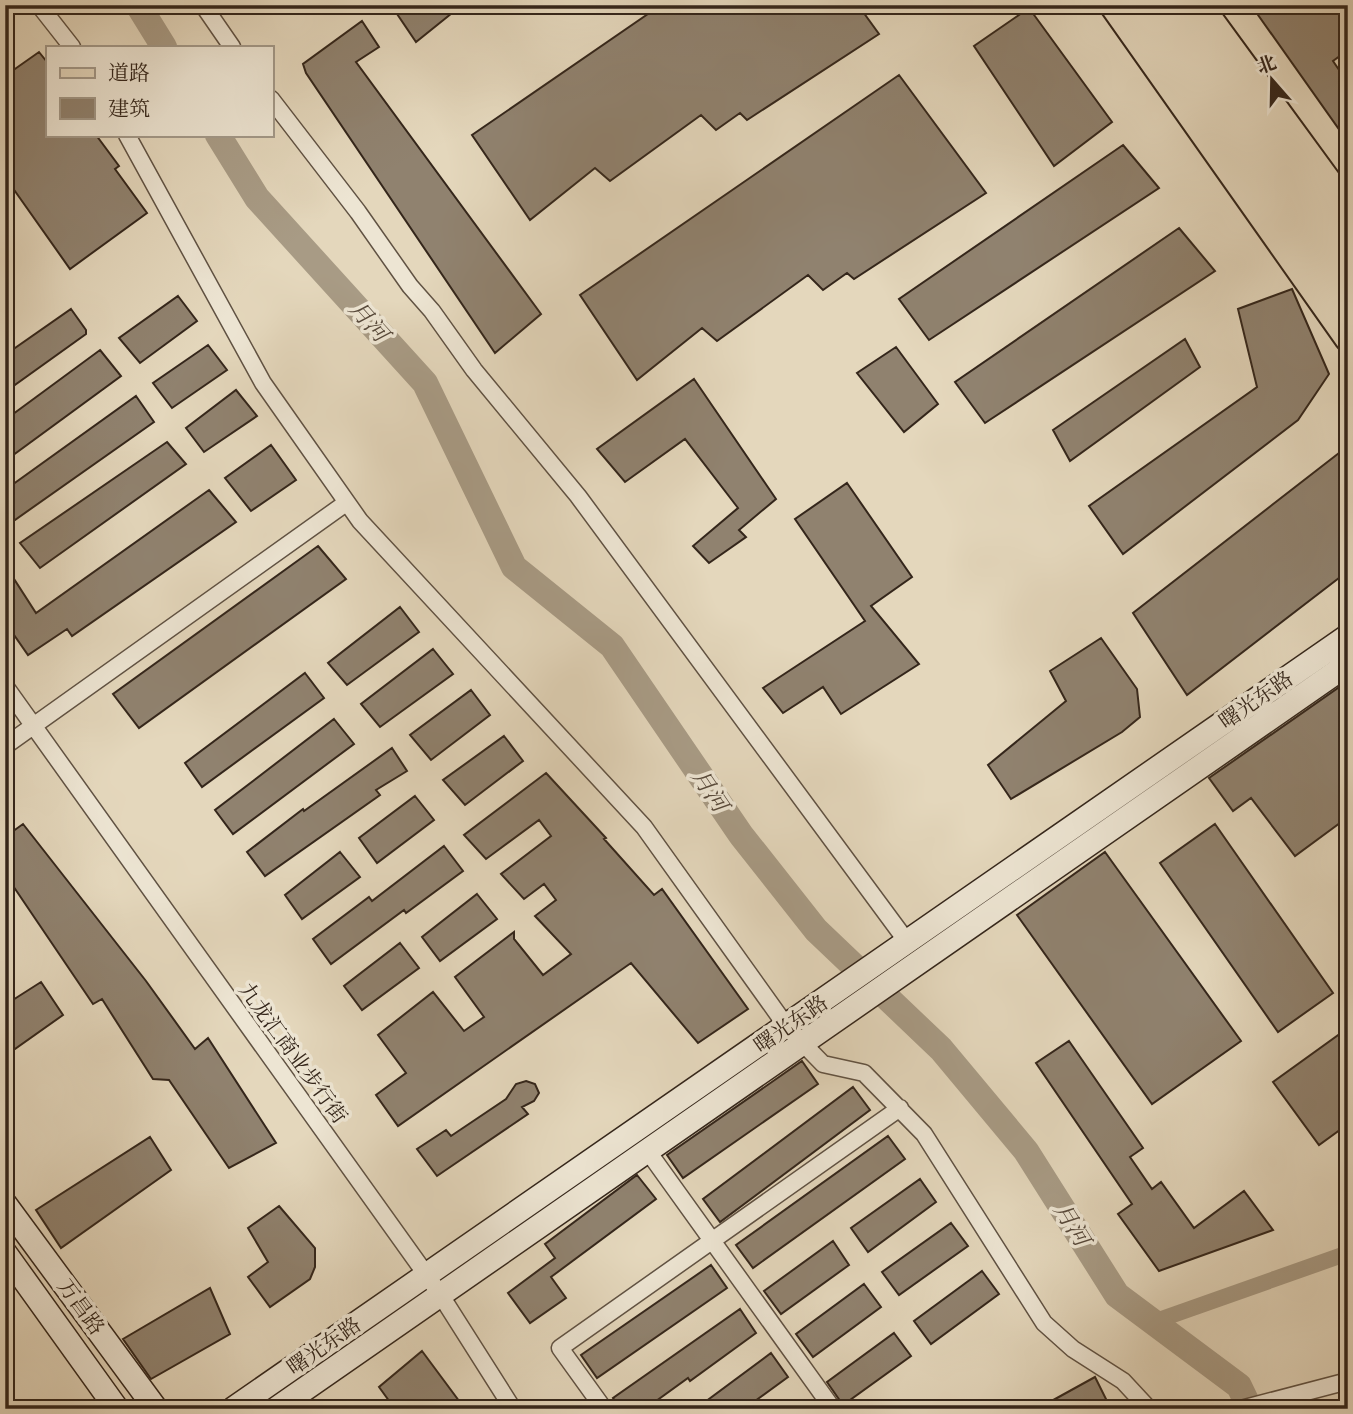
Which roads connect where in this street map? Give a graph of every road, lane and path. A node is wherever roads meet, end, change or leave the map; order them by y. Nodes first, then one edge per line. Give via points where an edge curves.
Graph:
1 (39, 5) edge
2 (203, 5) edge
3 (1113, 5) edge
4 (1139, 5) edge
5 (1169, 5) edge
6 (1199, 5) edge
7 (71, 46) edge
8 (231, 46) edge
9 (273, 102) edge
10 (128, 136) edge
11 (1348, 209) edge
12 (1348, 255) edge
13 (1348, 305) edge
14 (1348, 338) edge
15 (346, 503) junction
16 (1348, 636) edge
17 (1348, 664) edge
18 (5, 686) edge
19 (34, 726) junction
20 (5, 746) edge
21 (908, 943) junction
22 (787, 1027) junction
23 (804, 1044) junction
24 (900, 1108) junction
25 (647, 1150) junction
26 (5, 1205) edge
27 (712, 1240) junction
28 (5, 1253) edge
29 (426, 1276) junction
30 (440, 1294) junction
31 (1348, 1381) edge
32 (117, 1409) edge
33 (156, 1409) edge
34 (233, 1409) edge
35 (276, 1409) edge
36 (513, 1409) edge
37 (604, 1409) edge
38 (833, 1409) edge
39 (1149, 1409) edge
40 (1241, 1409) edge

1 - 7 street
2 - 8 street
3 - 14 main road
4 - 13 highway
5 - 12 highway
6 - 11 main road
9 - 21 street via 474,370 578,496
10 - 15 street via 263,383
15 - 19 street
15 - 22 street via 644,827
16 - 21 main road, 曙光东路
17 - 23 main road, 曙光东路
18 - 19 street, 九龙汇商业步行街
19 - 20 street
19 - 29 street, 九龙汇商业步行街
21 - 22 main road, 曙光东路
22 - 23 street
22 - 29 main road, 曙光东路
23 - 24 street via 823,1064 864,1073
23 - 25 main road, 曙光东路
24 - 27 street
24 - 39 street via 924,1134 1044,1323 1073,1349 1123,1381
25 - 27 street
25 - 30 main road, 曙光东路
26 - 33 main road, 万昌路
27 - 37 street via 560,1348
27 - 38 street
28 - 32 main road, 万昌路
29 - 30 street, 九龙汇商业步行街
29 - 34 main road, 曙光东路
30 - 35 main road, 曙光东路
30 - 36 street, 九龙汇商业步行街
31 - 40 street

